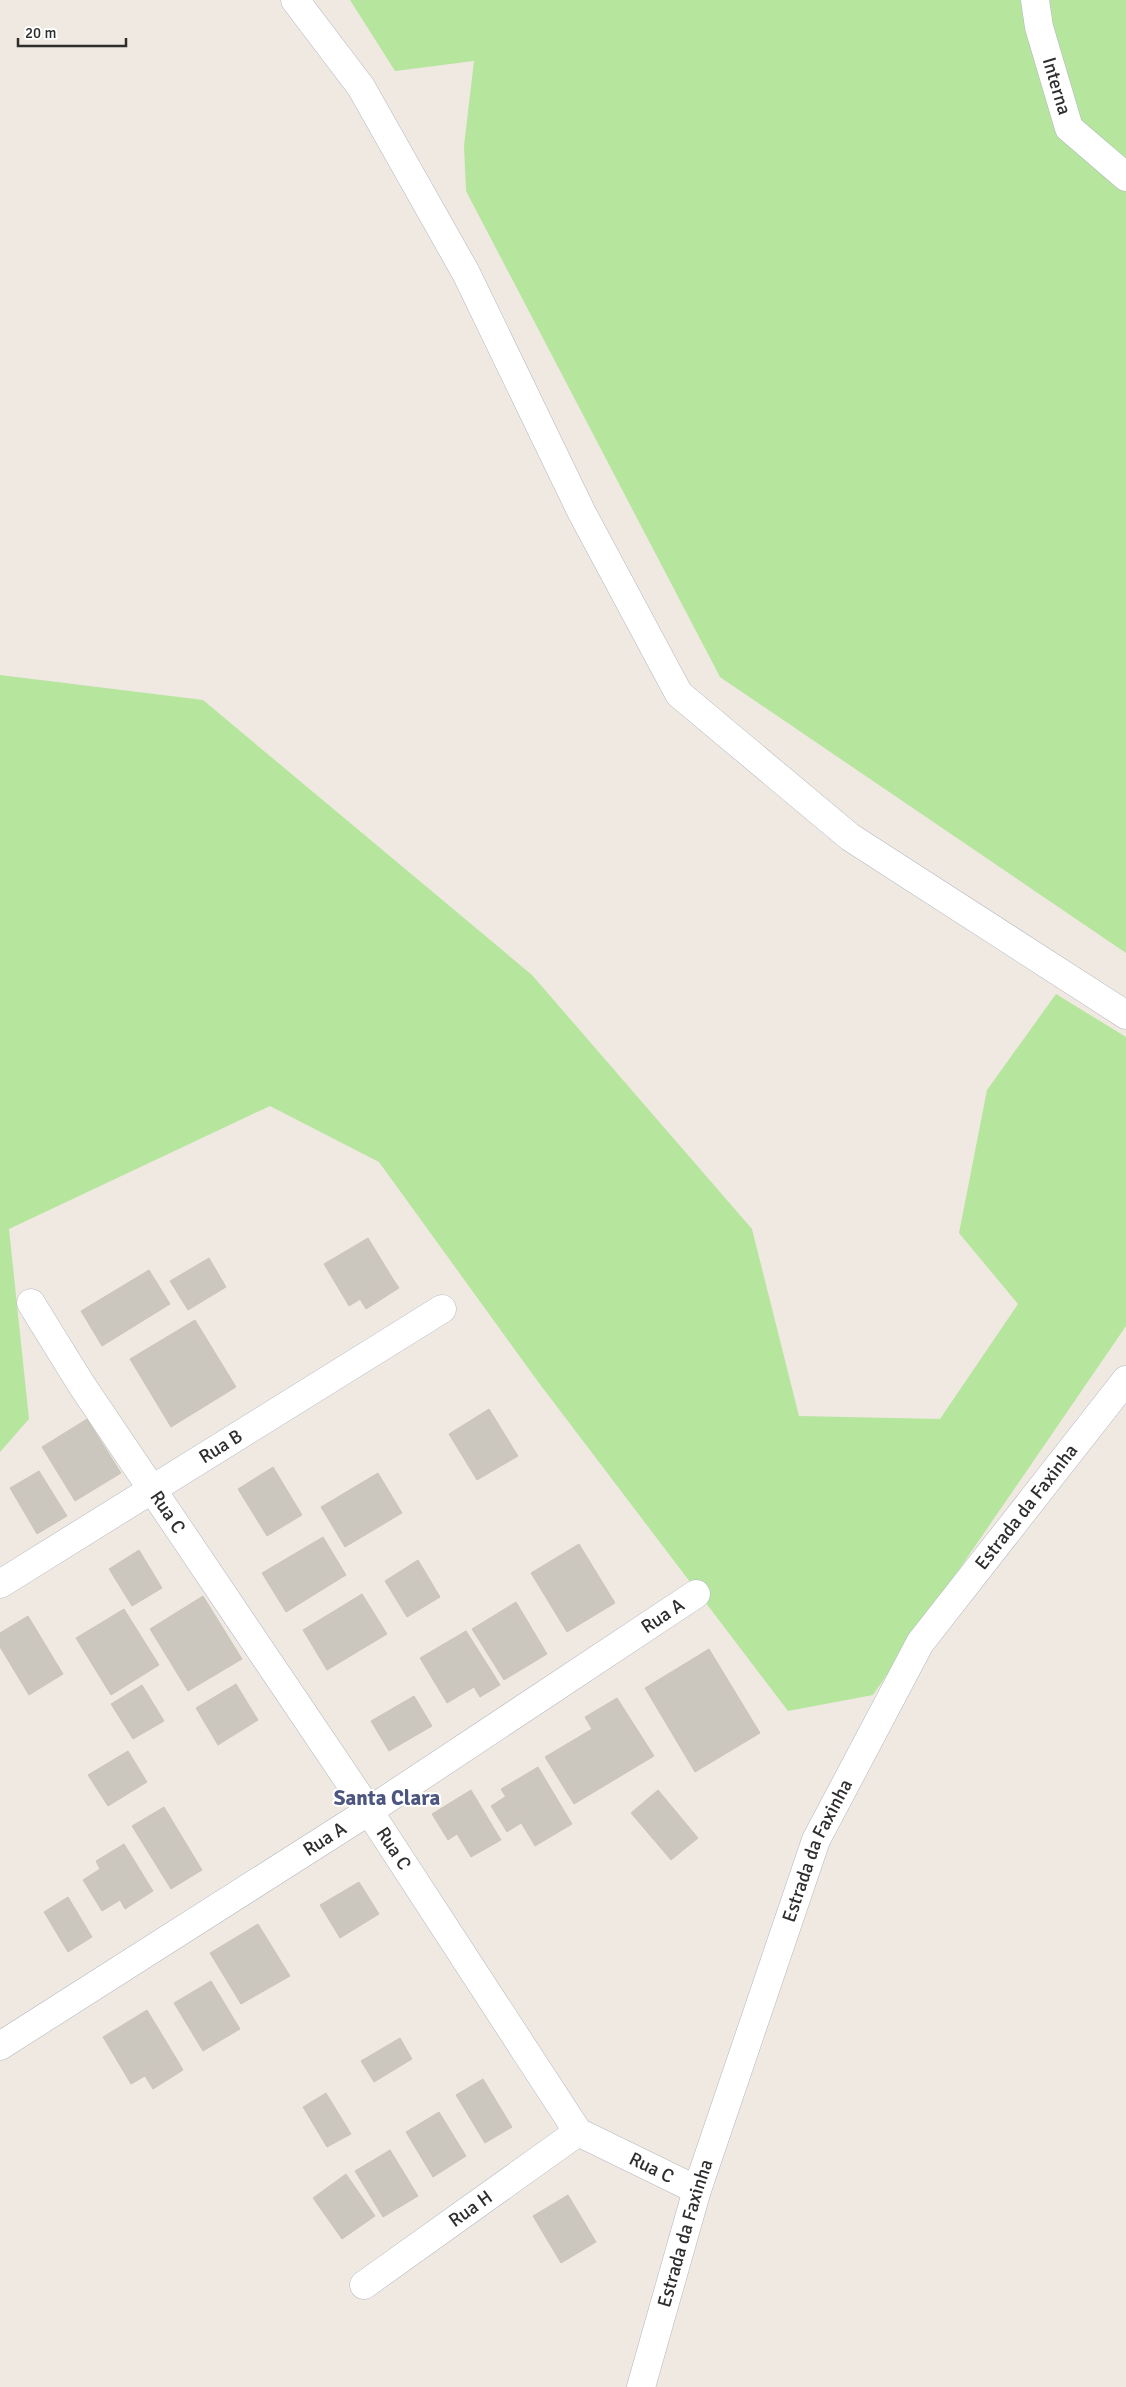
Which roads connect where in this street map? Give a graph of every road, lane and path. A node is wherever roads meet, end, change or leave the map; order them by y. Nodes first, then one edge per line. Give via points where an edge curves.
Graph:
1 (295, 0) edge
2 (1035, 0) edge
3 (1126, 177) edge
4 (1126, 1015) edge
5 (31, 1303) dead end
6 (442, 1309) dead end
7 (1126, 1380) edge
8 (154, 1489) junction
9 (0, 1584) edge
10 (696, 1594) dead end
11 (369, 1811) junction
12 (0, 2046) edge
13 (578, 2132) junction
14 (697, 2190) junction
15 (364, 2285) dead end
16 (641, 2387) edge

1 - 4 street via 361,87 466,273 582,513 679,694 850,837
2 - 3 street, Interna via 1039,27 1069,128
5 - 8 street, Rua C via 81,1384
6 - 8 street, Rua B
7 - 14 street, Estrada da Faxinha via 920,1643 816,1840
8 - 9 street, Rua B
8 - 11 street, Rua C
10 - 11 street, Rua A
11 - 12 street, Rua A
11 - 13 street, Rua C
13 - 14 street, Rua C
13 - 15 street, Rua H
14 - 16 street, Estrada da Faxinha

